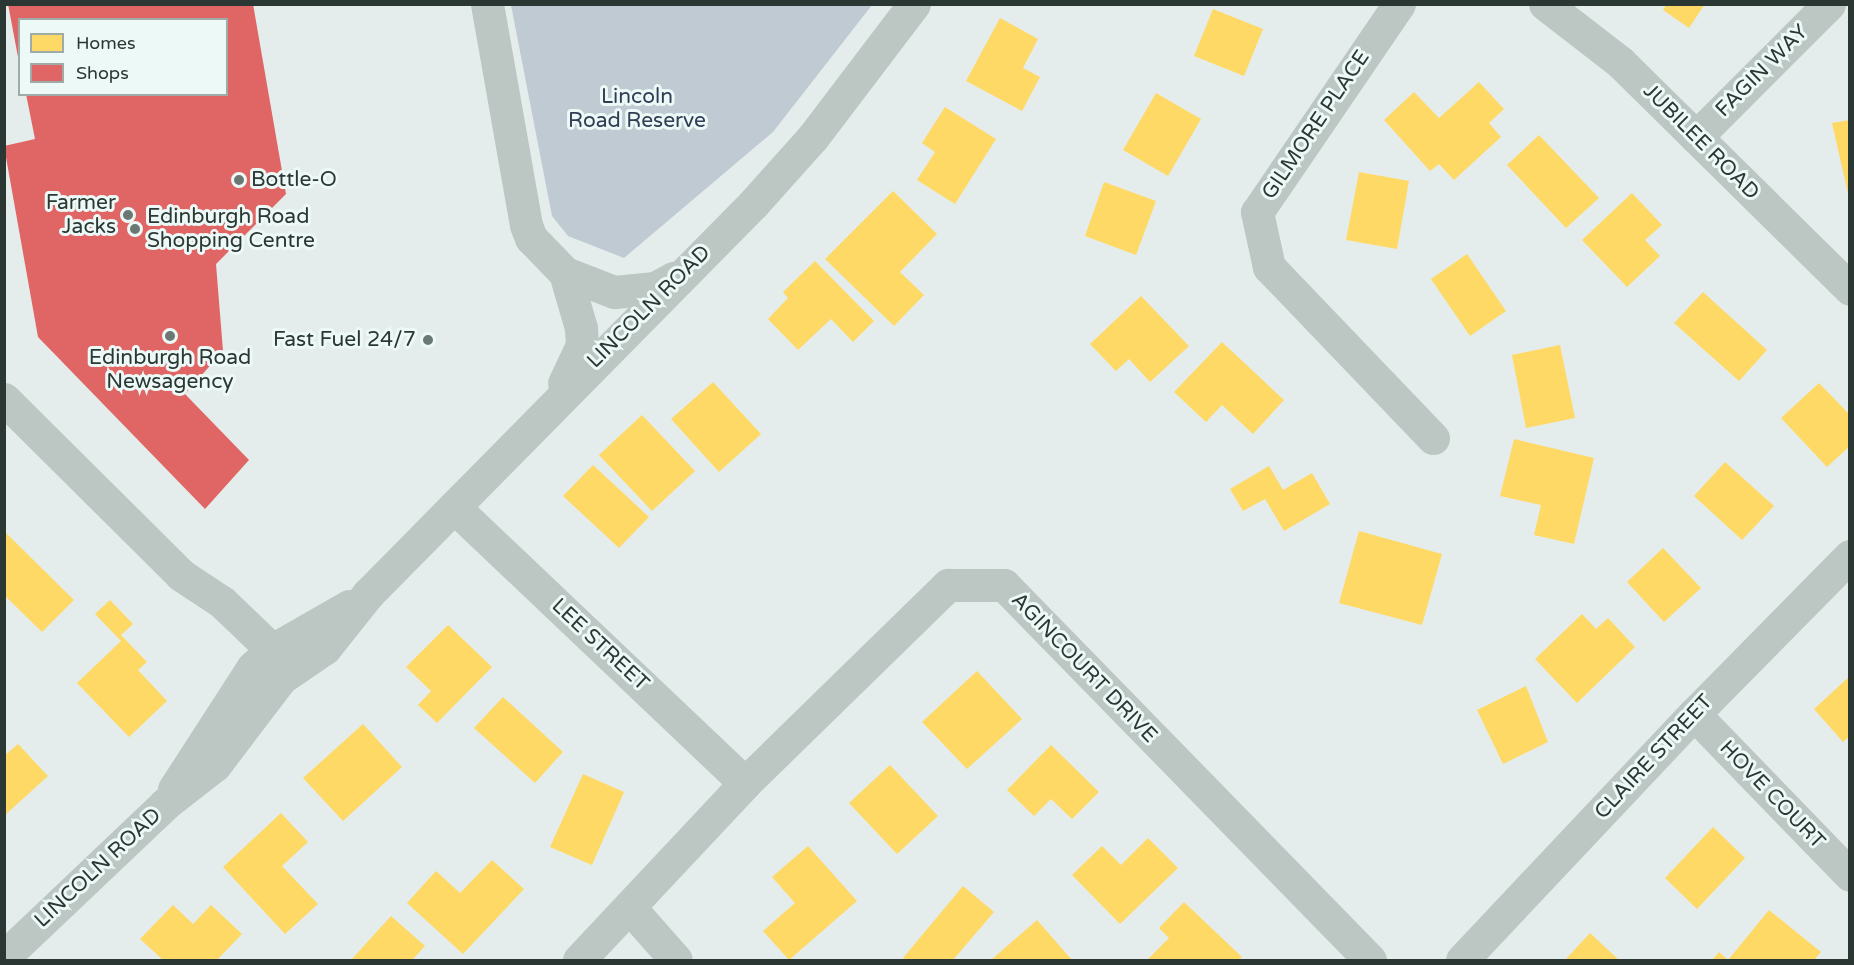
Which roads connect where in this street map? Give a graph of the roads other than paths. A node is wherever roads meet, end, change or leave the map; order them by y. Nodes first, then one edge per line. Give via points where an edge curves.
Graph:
1 (487, 4) edge
2 (914, 4) edge
3 (1399, 4) edge
4 (1545, 4) edge
5 (1829, 4) edge
6 (1696, 137) junction
7 (686, 270) junction
8 (1850, 289) edge
9 (585, 296) junction
10 (626, 322) junction
11 (4, 399) edge
12 (552, 403) junction
13 (1433, 438) dead end
14 (454, 507) junction
15 (1850, 556) edge
16 (269, 665) junction
17 (1694, 714) junction
18 (745, 783) junction
19 (1850, 875) edge
20 (630, 908) junction
21 (10, 942) edge
22 (579, 960) edge
23 (676, 960) edge
24 (1370, 960) edge
25 (1462, 960) edge

1 - 9 street via 526,225 531,237
2 - 7 street, LINCOLN ROAD via 813,137
3 - 13 street, GILMORE PLACE via 1257,212 1269,267
4 - 6 street, JUBILEE ROAD via 1620,62
5 - 6 street, FAGIN WAY
6 - 8 street, JUBILEE ROAD
7 - 9 street via 655,288
7 - 10 street, LINCOLN ROAD
9 - 10 street
9 - 12 street via 582,345
10 - 12 street, LINCOLN ROAD
11 - 16 street via 181,575 204,617
12 - 14 street, LINCOLN ROAD
14 - 16 street, LINCOLN ROAD via 368,594
14 - 18 street, LEE STREET
15 - 17 street, CLAIRE STREET
16 - 21 street, LINCOLN ROAD via 196,750 165,804
17 - 19 street, HOVE COURT
17 - 25 street, CLAIRE STREET
18 - 20 street, AGINCOURT DRIVE
18 - 24 street, AGINCOURT DRIVE via 948,585 1004,585
20 - 22 street, AGINCOURT DRIVE
20 - 23 street

